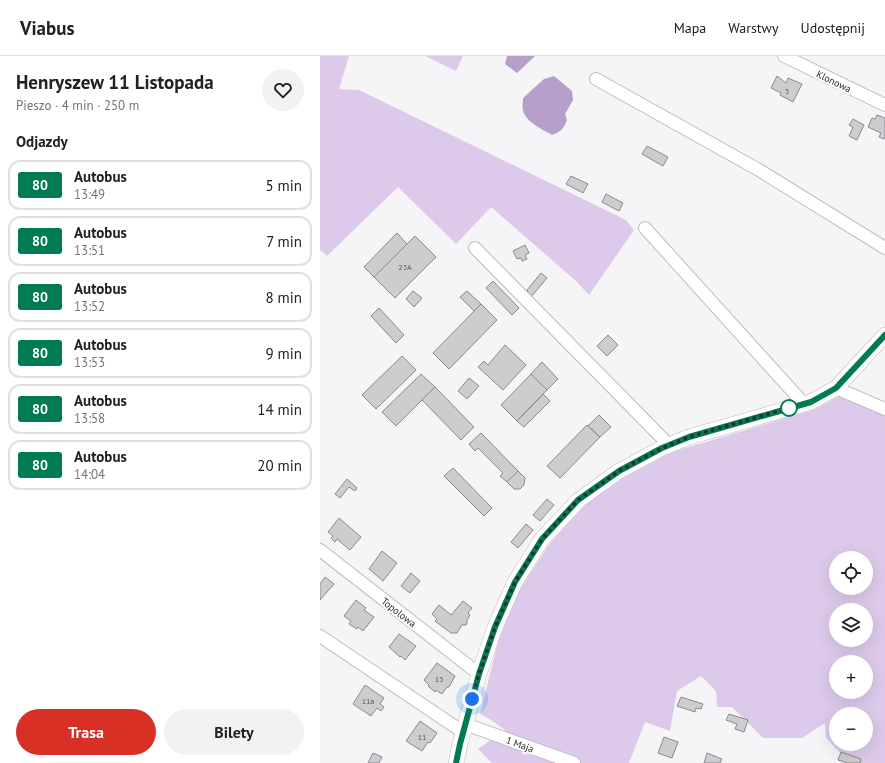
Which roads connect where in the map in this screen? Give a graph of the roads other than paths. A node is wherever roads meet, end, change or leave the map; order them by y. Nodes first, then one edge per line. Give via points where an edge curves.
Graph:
1 (784, 56) edge
2 (596, 79) dead end
3 (885, 105) edge
4 (645, 228) dead end
5 (475, 248) dead end
6 (885, 248) edge
7 (885, 334) edge
8 (836, 388) junction
9 (804, 404) junction
10 (885, 409) edge
11 (669, 445) junction
12 (320, 550) edge
13 (320, 636) edge
14 (479, 674) junction
15 (464, 728) junction
16 (456, 763) edge
17 (574, 763) edge

1 - 3 street, Klonowa
2 - 6 street via 759,170
4 - 9 street
5 - 11 street
7 - 8 street
8 - 9 street
8 - 10 street
9 - 11 street
11 - 14 street via 619,471 578,500 542,539 515,582 495,627
12 - 14 street, Topolowa
13 - 15 street
14 - 15 street
15 - 16 street
15 - 17 street, 1 Maja

